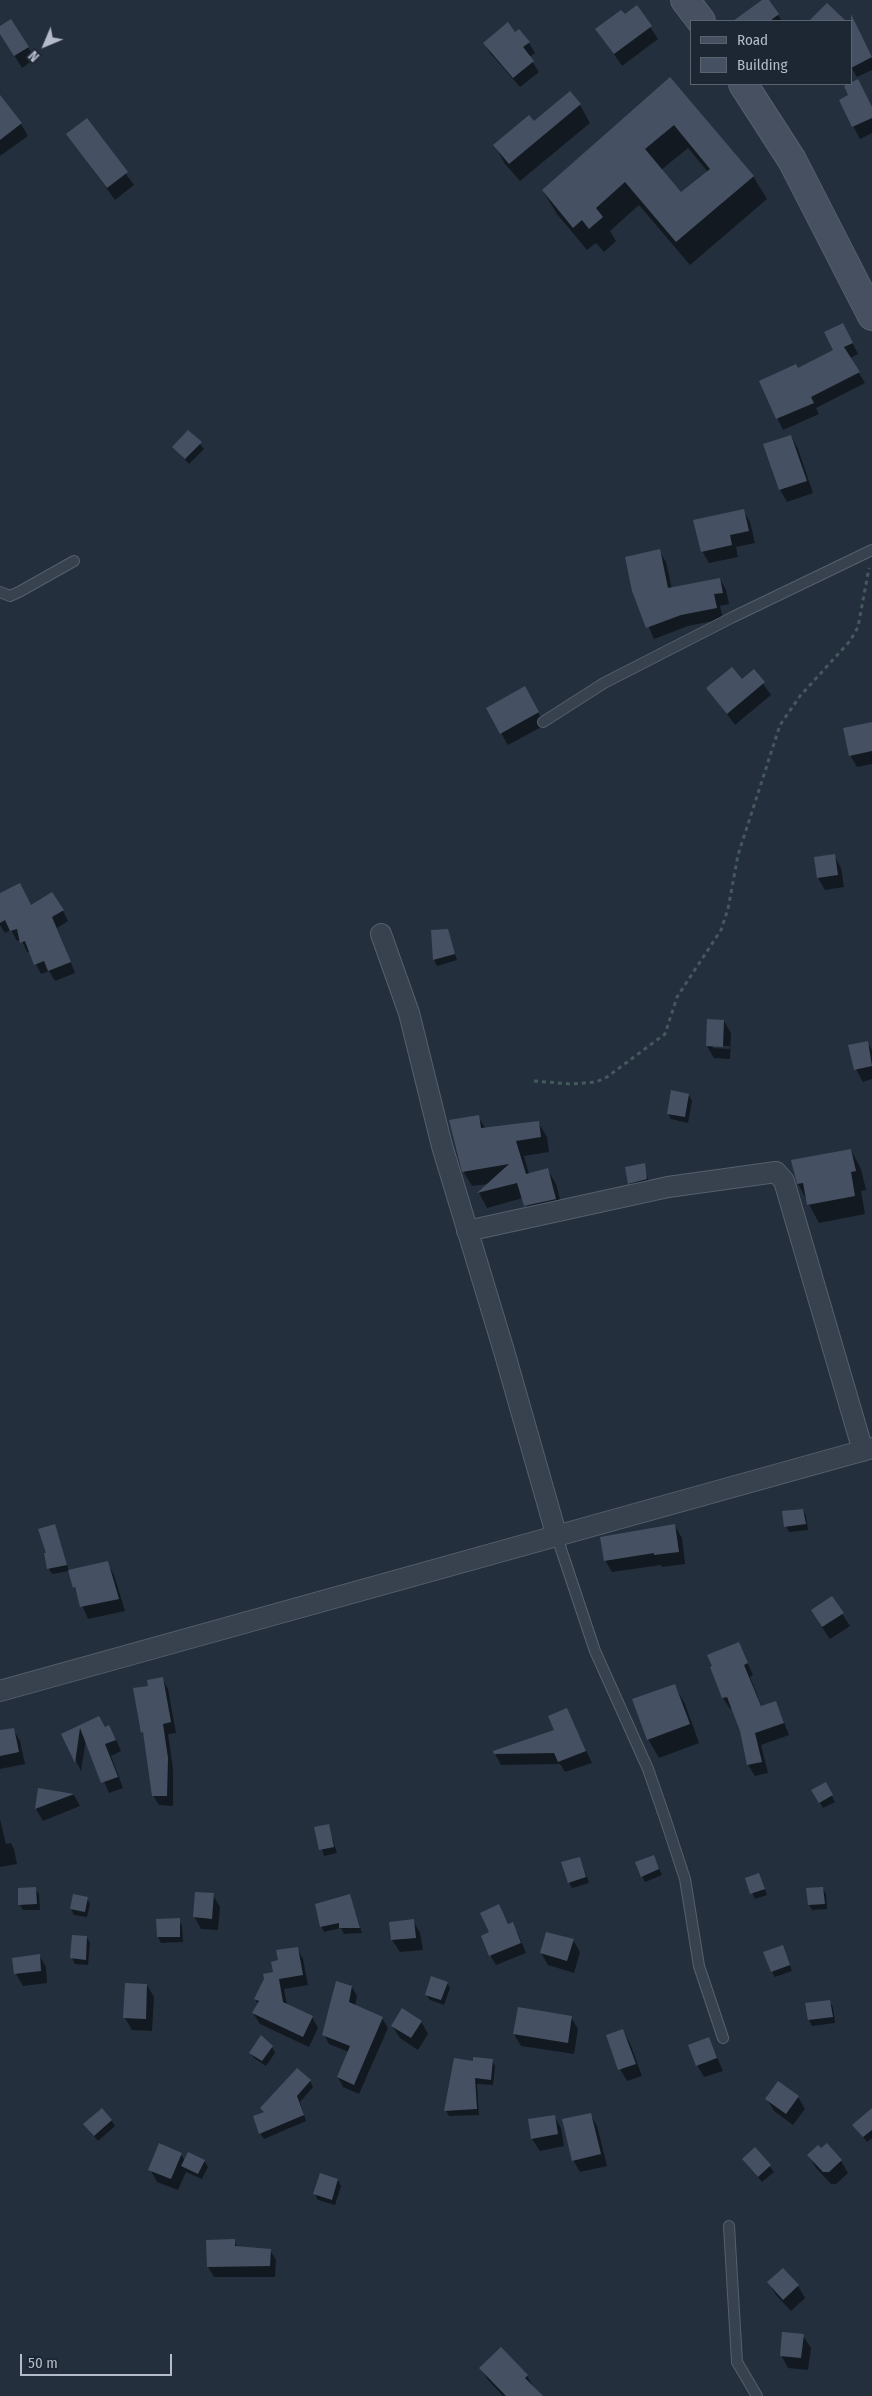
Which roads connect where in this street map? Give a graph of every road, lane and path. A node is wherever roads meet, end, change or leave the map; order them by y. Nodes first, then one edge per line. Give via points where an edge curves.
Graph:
1 (744, 85) edge
2 (872, 316) edge
3 (872, 550) edge
4 (74, 561) dead end
5 (0, 592) edge
6 (543, 722) dead end
7 (381, 934) dead end
8 (534, 1080) dead end
9 (467, 1231) junction
10 (867, 1449) edge
11 (557, 1537) junction
12 (0, 1691) edge
13 (723, 2038) dead end
14 (729, 2226) dead end
15 (757, 2396) edge

1 - 2 main road via 792,160
3 - 6 lane via 604,683
3 - 8 path via 858,627 850,641 795,702 780,725 738,855 721,930 677,997 666,1034 596,1082 571,1084
4 - 5 lane via 10,596
7 - 9 street via 409,1013
9 - 10 street via 668,1187 776,1172 784,1181
9 - 11 street
10 - 11 street
11 - 12 street
11 - 13 lane via 595,1651 648,1769 685,1878 699,1966
14 - 15 lane via 737,2362

